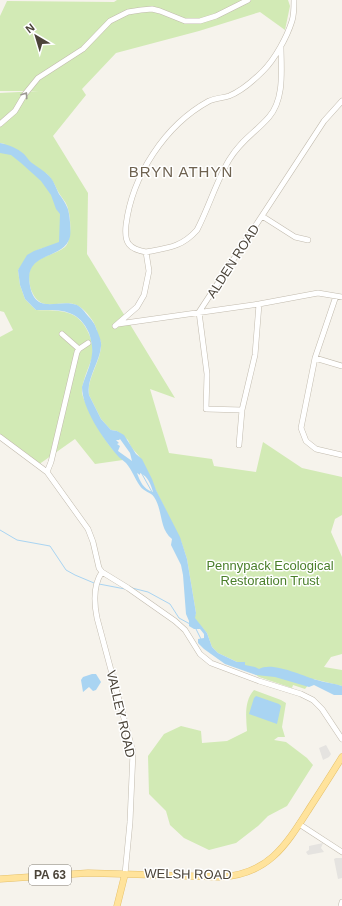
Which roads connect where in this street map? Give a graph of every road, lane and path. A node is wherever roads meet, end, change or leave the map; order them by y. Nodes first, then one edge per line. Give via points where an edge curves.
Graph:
1 (248, 0) edge
2 (294, 0) edge
3 (281, 46) junction
4 (342, 101) edge
5 (0, 124) edge
6 (262, 216) junction
7 (308, 240) dead end
8 (146, 252) junction
9 (336, 296) junction
10 (342, 297) edge
11 (259, 304) junction
12 (199, 312) junction
13 (62, 334) dead end
14 (88, 343) dead end
15 (79, 349) junction
16 (315, 358) junction
17 (342, 366) edge
18 (242, 410) junction
19 (0, 437) edge
20 (239, 445) dead end
21 (342, 455) edge
22 (47, 472) junction
23 (102, 572) junction
24 (342, 739) edge
25 (342, 757) edge
26 (299, 824) junction
27 (342, 852) edge
28 (125, 874) junction
29 (0, 879) edge
30 (342, 902) edge
31 (117, 906) edge
32 (341, 906) edge

5 -> 1 street via 15,111 38,78 83,49 110,21 128,12 152,9 184,21 200,21
2 - 3 street via 292,21
3 - 8 street via 280,90 274,110 233,153 198,230 172,248
3 - 8 street via 252,82 230,96 214,99 195,110 166,137 154,153 135,189 129,206 126,228 129,245
4 - 6 street, ALDEN ROAD via 324,121
6 - 7 street via 295,237
6 - 12 street, ALDEN ROAD
8 - 12 street via 149,271 144,295 137,307 116,325
9 - 10 street
9 - 11 street via 318,293
9 - 16 street
11 - 12 street
11 - 18 street via 255,355
12 - 18 street, ALDEN ROAD via 207,374 206,409
13 - 15 street
14 - 15 street
15 - 22 street
16 - 17 street
16 - 21 street via 301,428 306,441 316,449
18 - 20 street
19 - 22 street
22 - 23 street via 88,529
23 - 24 street via 179,624 200,654 211,663 313,700
23 - 28 street, VALLEY ROAD via 96,588 96,618 133,752
25 - 26 main road, WELSH ROAD / PA 63
26 - 27 street
26 - 28 main road, WELSH ROAD / PA 63 via 280,850 260,866 240,875
28 - 29 main road, WELSH ROAD / PA 63 via 88,873
28 - 31 main road, VALLEY ROAD
30 - 32 street

